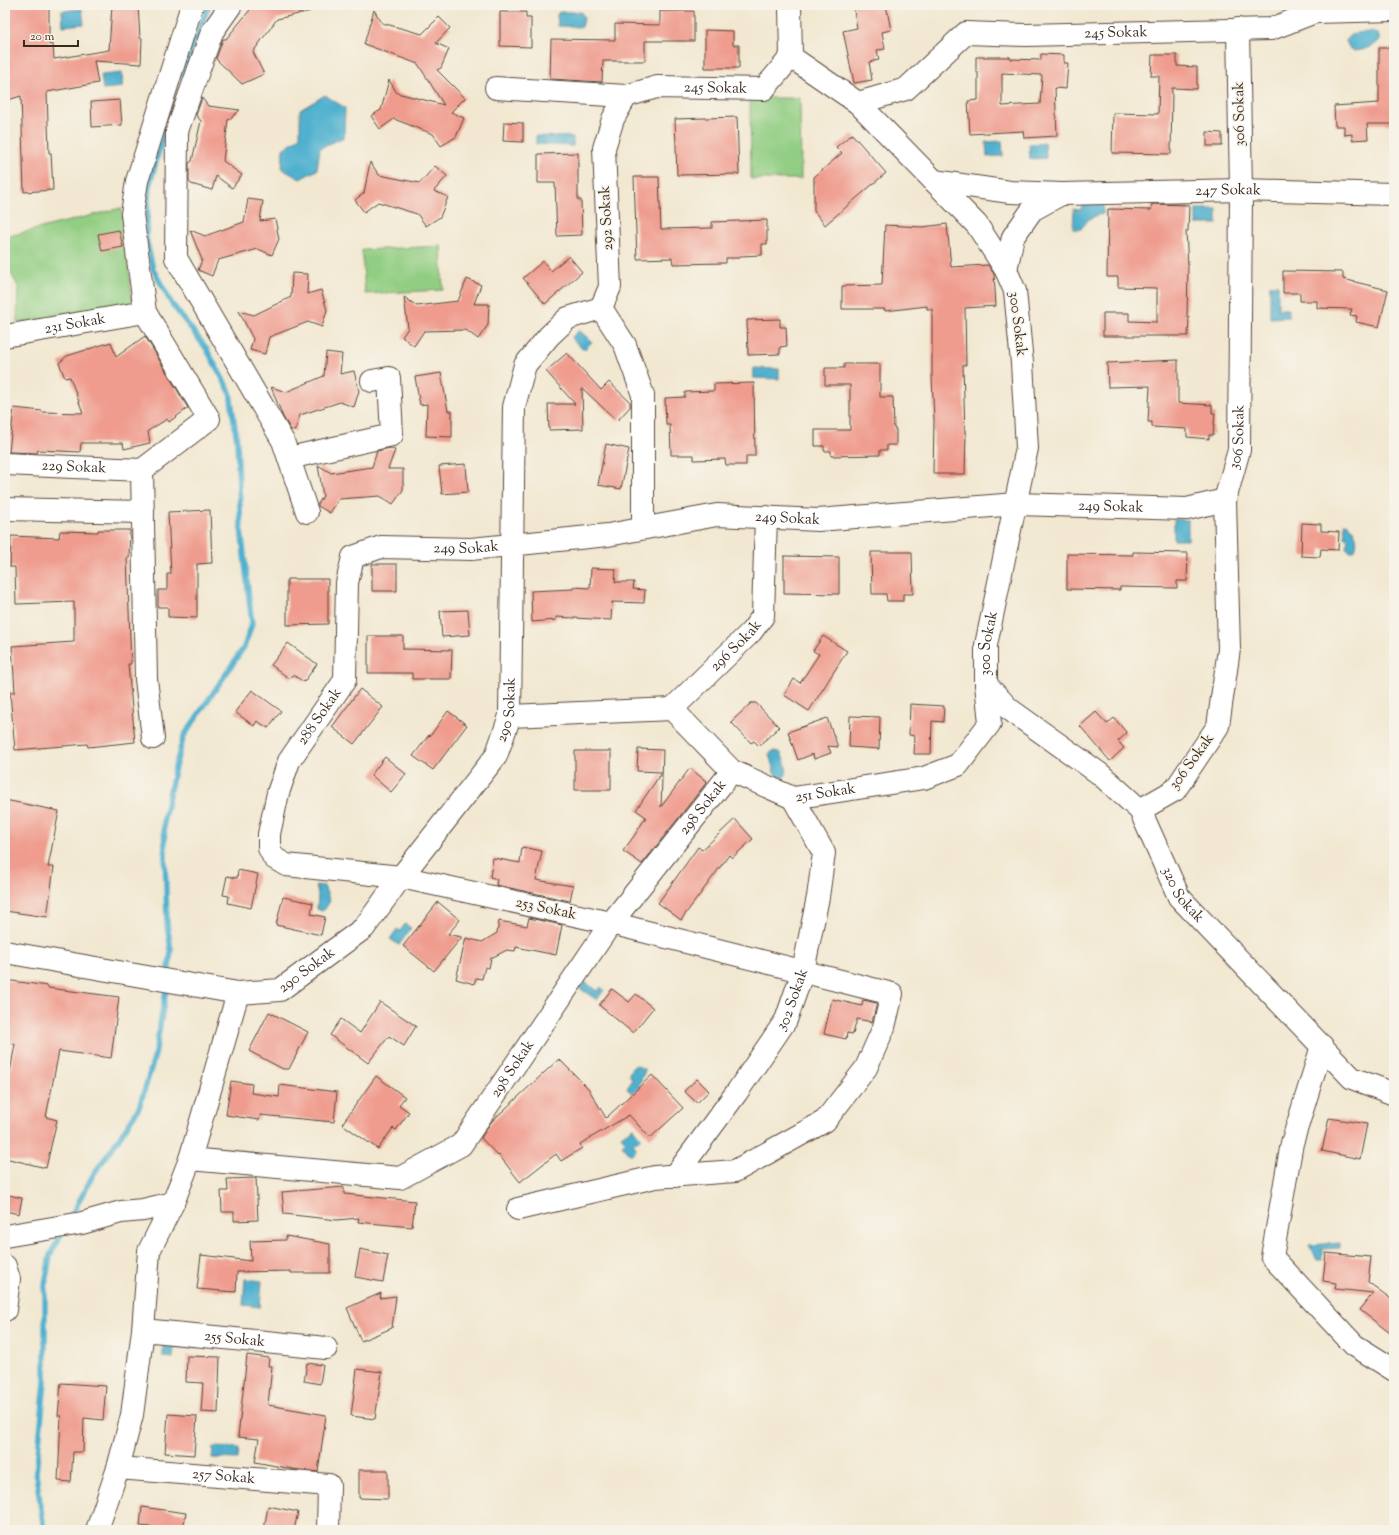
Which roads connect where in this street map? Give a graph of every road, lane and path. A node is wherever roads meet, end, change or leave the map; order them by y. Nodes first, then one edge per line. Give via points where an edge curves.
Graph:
1 (192, 5) edge
2 (231, 5) edge
3 (790, 5) edge
4 (1316, 8) edge
5 (1394, 10) edge
6 (1238, 30) junction
7 (791, 57) junction
8 (496, 88) dead end
9 (626, 96) junction
10 (858, 102) junction
11 (934, 181) junction
12 (1241, 190) junction
13 (1062, 194) junction
14 (1394, 194) edge
15 (1006, 270) junction
16 (601, 308) junction
17 (145, 312) junction
18 (5, 336) edge
19 (372, 381) dead end
20 (289, 458) junction
21 (5, 464) edge
22 (142, 470) junction
23 (1225, 500) junction
24 (1016, 504) junction
25 (5, 509) edge
26 (143, 512) junction
27 (306, 512) dead end
28 (766, 517) junction
29 (643, 528) junction
30 (513, 545) junction
31 (353, 557) joint
32 (986, 684) junction
33 (672, 709) junction
34 (510, 716) junction
35 (153, 738) dead end
36 (732, 770) junction
37 (793, 798) junction
38 (1140, 810) junction
39 (286, 865) joint
40 (401, 877) junction
41 (611, 923) junction
42 (5, 952) edge
43 (803, 971) junction
44 (238, 993) junction
45 (1322, 1046) junction
46 (1394, 1094) edge
47 (190, 1159) junction
48 (675, 1176) junction
49 (173, 1203) junction
50 (518, 1210) dead end
51 (5, 1236) edge
52 (5, 1266) edge
53 (5, 1310) edge
54 (143, 1330) junction
55 (326, 1348) dead end
56 (1394, 1370) edge
57 (118, 1468) junction
58 (97, 1530) edge
59 (328, 1530) edge

1 - 17 street via 137,181 132,214
2 - 20 street via 212,32 177,131 176,258 283,441
3 - 7 street
4 - 5 street, 245 Sokak
4 - 6 street, 245 Sokak via 1271,29
6 - 10 street, 245 Sokak via 1026,35 966,33 906,89
6 - 12 street, 306 Sokak
7 - 9 street, 245 Sokak via 764,89 657,88
7 - 10 street, 300 Sokak
8 - 9 street
9 - 16 street, 292 Sokak via 613,119 604,148 610,286
10 - 11 street, 300 Sokak
11 - 13 street, 247 Sokak via 1010,192
11 - 15 street, 300 Sokak via 977,225
12 - 13 street, 247 Sokak
12 - 14 street, 247 Sokak
12 - 23 street, 306 Sokak via 1239,450
13 - 15 street, 247 Sokak via 1032,210 1013,237
15 - 24 street, 300 Sokak via 1015,291 1028,448
16 - 29 street via 625,345 643,396
16 - 30 street, 290 Sokak via 568,318 525,365 514,407
17 - 18 street, 231 Sokak
17 - 22 street via 209,419
19 - 20 street via 389,378 392,435
20 - 27 street
21 - 22 street, 229 Sokak
22 - 26 street
23 - 24 street, 249 Sokak via 1187,509
23 - 38 street, 306 Sokak via 1229,649 1218,726 1175,790
24 - 28 street, 249 Sokak via 818,520
24 - 32 street, 300 Sokak via 986,645
25 - 26 street
26 - 35 street via 146,679
28 - 29 street, 249 Sokak via 717,515
28 - 33 street, 296 Sokak via 762,616 751,632
29 - 30 street, 249 Sokak via 608,535
30 - 31 street, 249 Sokak via 471,549 381,547
30 - 34 street, 290 Sokak
31 - 39 street, 288 Sokak via 347,583 344,680 289,760 278,793 269,834 269,848 274,858
32 - 37 street, 251 Sokak via 990,723 958,765 924,778
32 - 38 street, 320 Sokak via 1009,709 1100,774
33 - 34 street
33 - 36 street, 251 Sokak
34 - 40 street, 290 Sokak via 496,756
36 - 37 street, 251 Sokak
36 - 41 street, 298 Sokak
37 - 43 street, 302 Sokak via 824,853
38 - 45 street, 320 Sokak via 1179,897
39 - 40 street, 253 Sokak
40 - 41 street, 253 Sokak
40 - 44 street, 290 Sokak via 364,928 280,990
41 - 43 street, 253 Sokak
41 - 47 street, 298 Sokak via 461,1145 400,1178
42 - 44 street, 290 Sokak
43 - 48 street, 302 Sokak via 786,1020
43 - 48 street, 253 Sokak via 892,994 884,1027 866,1068 825,1121 735,1171
44 - 47 street
45 - 46 street, 320 Sokak via 1352,1078
45 - 56 street via 1292,1143 1272,1257 1354,1345
47 - 49 street
48 - 50 street via 655,1177
49 - 51 street
49 - 54 street via 149,1251
52 - 53 street via 9,1279
54 - 55 street, 255 Sokak
54 - 57 street via 132,1415
57 - 58 street
57 - 59 street, 257 Sokak via 329,1485

